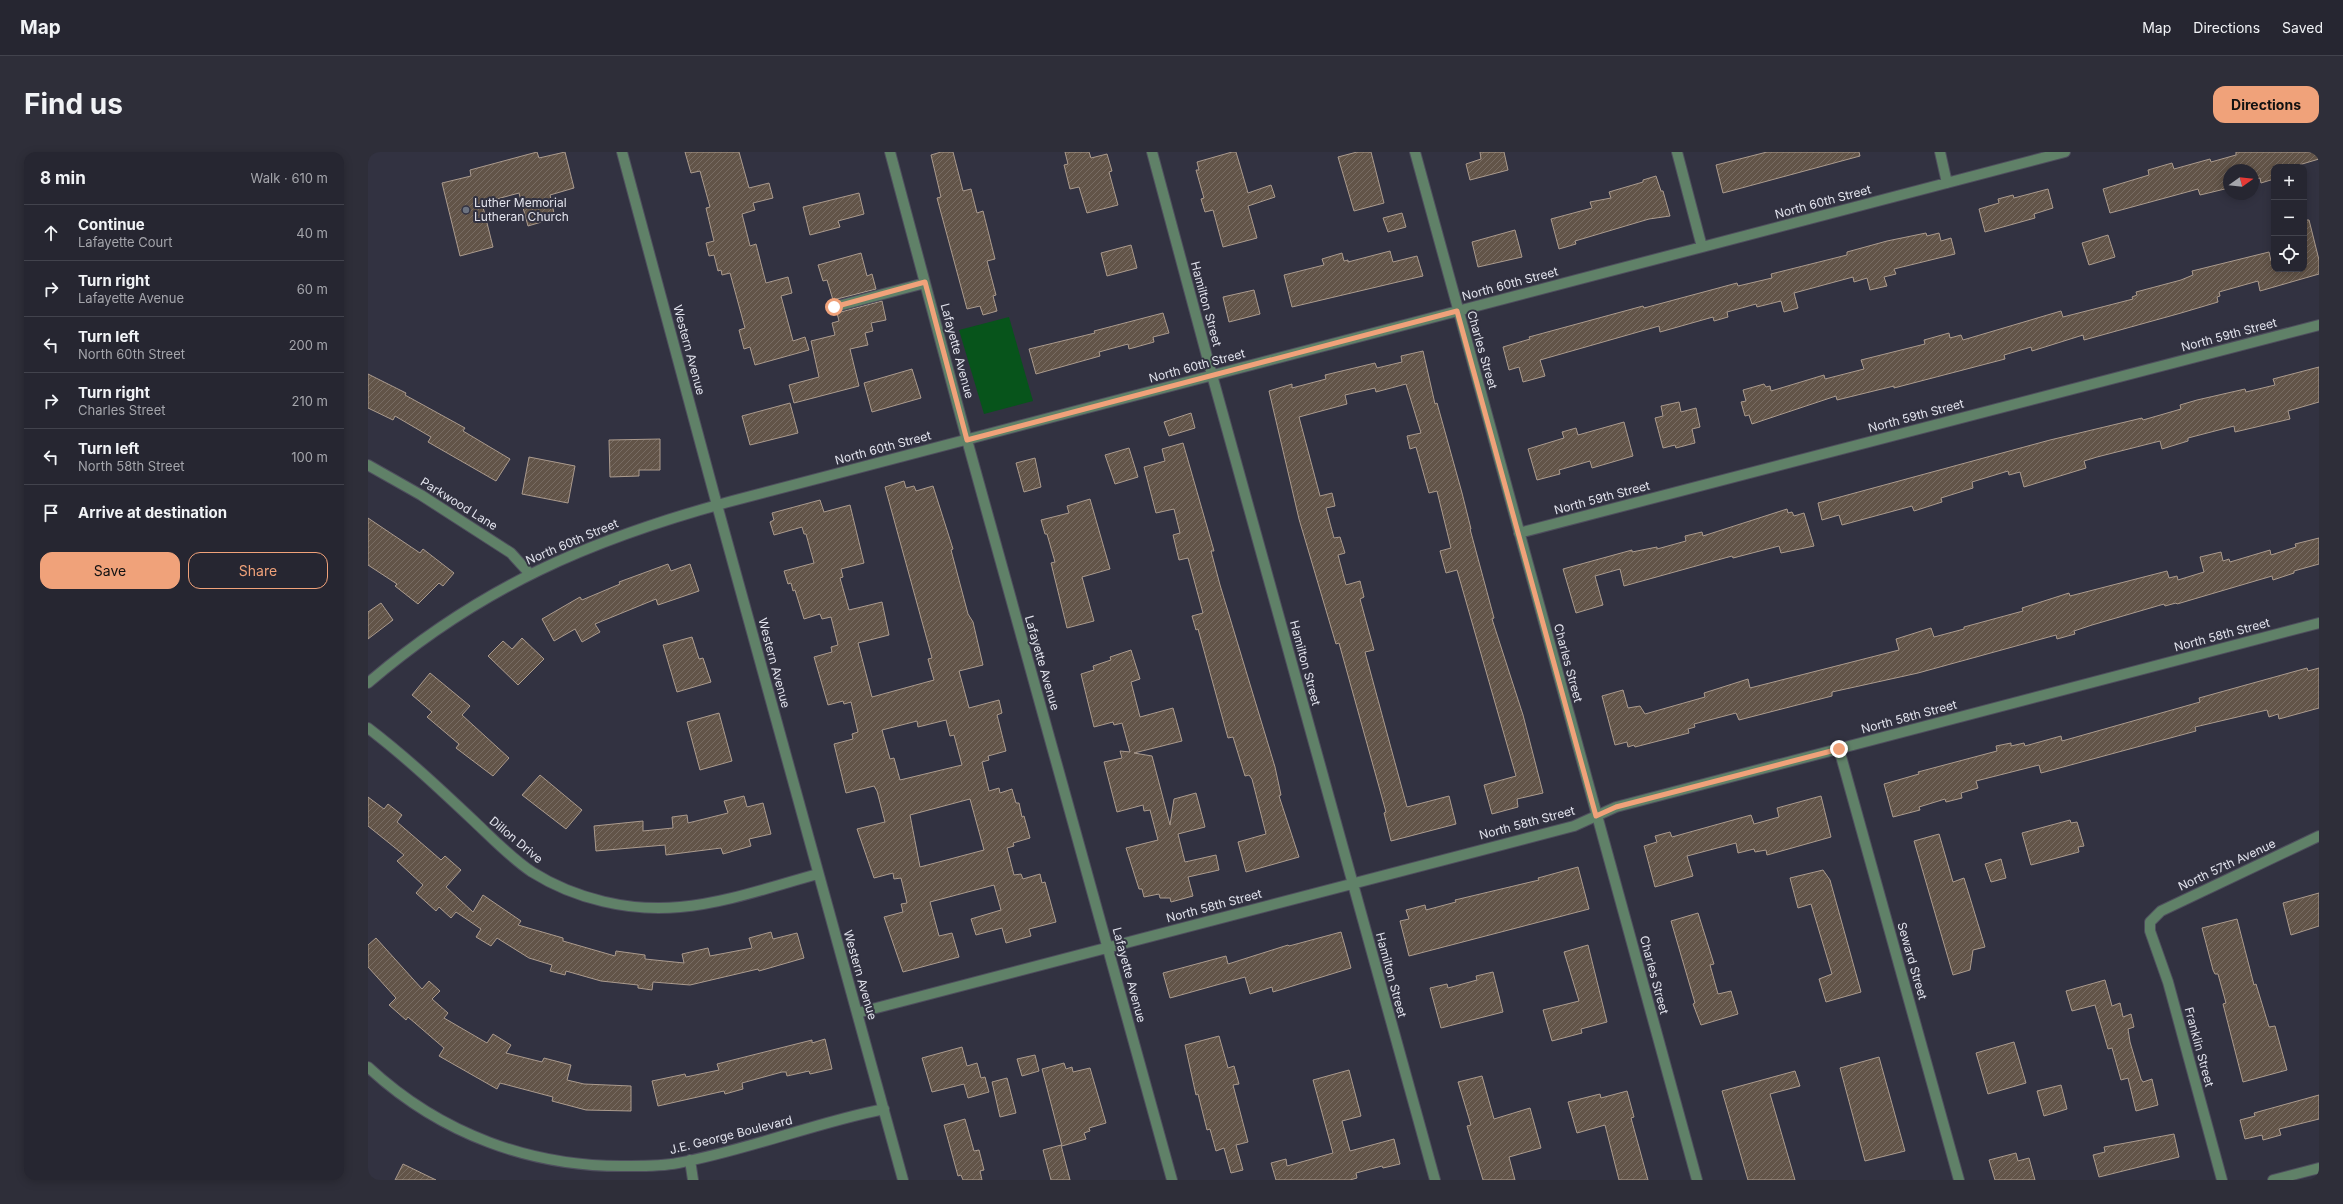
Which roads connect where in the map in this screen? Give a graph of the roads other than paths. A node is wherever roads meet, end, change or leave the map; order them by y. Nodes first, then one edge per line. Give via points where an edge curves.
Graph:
1 (622, 152) edge
2 (890, 152) edge
3 (1152, 152) edge
4 (1415, 152) edge
5 (1677, 152) edge
6 (1940, 152) edge
7 (2066, 152) edge
8 (1947, 183) junction
9 (1702, 247) junction
10 (925, 282) junction
11 (834, 307) dead end
12 (1457, 311) junction
13 (2319, 325) edge
14 (1212, 376) junction
15 (967, 440) junction
16 (368, 464) edge
17 (717, 505) junction
18 (1519, 533) junction
19 (530, 574) junction
20 (2319, 623) edge
21 (368, 683) edge
22 (368, 728) edge
23 (1839, 749) junction
24 (1596, 816) junction
25 (2319, 836) edge
26 (818, 874) junction
27 (1352, 883) junction
28 (2150, 922) joint
29 (1108, 948) junction
30 (857, 1013) junction
31 (368, 1067) edge
32 (884, 1109) junction
33 (690, 1160) junction
34 (2319, 1168) edge
35 (693, 1180) edge
36 (903, 1180) edge
37 (1172, 1180) edge
38 (1434, 1180) edge
39 (1697, 1180) edge
40 (1959, 1180) edge
41 (2222, 1180) edge
42 (2273, 1180) edge

1 - 17 street, Western Avenue
2 - 10 street, Lafayette Avenue
3 - 14 street, Hamilton Street
4 - 12 street, Charles Street
5 - 9 street
6 - 8 street
7 - 8 street, North 60th Street
8 - 9 street, North 60th Street
9 - 12 street, North 60th Street
10 - 11 street
10 - 15 street, Lafayette Avenue
12 - 14 street, North 60th Street
12 - 18 street, Charles Street
13 - 18 street, North 59th Street
14 - 15 street, North 60th Street
14 - 27 street, Hamilton Street
15 - 17 street, North 60th Street
15 - 29 street, Lafayette Avenue
16 - 19 street, Parkwood Lane via 511,553
17 - 19 street, North 60th Street via 612,538
17 - 26 street, Western Avenue
18 - 24 street, Charles Street
19 - 21 street, North 60th Street via 509,584 432,632
20 - 23 street, North 58th Street
22 - 26 street, Dillon Drive via 402,754 517,861 547,881 579,895 630,907 680,907 710,902
23 - 24 street, North 58th Street via 1616,807
23 - 40 street, Seward Street
24 - 27 street, North 58th Street via 1574,826
24 - 39 street, Charles Street
25 - 28 street, North 57th Avenue via 2161,910
26 - 30 street, Western Avenue
27 - 29 street, North 58th Street
27 - 38 street, Hamilton Street
28 - 41 street, Franklin Street via 2150,931 2168,982
29 - 30 street, North 58th Street
29 - 37 street, Lafayette Avenue
30 - 32 street, Western Avenue
31 - 33 street, J.E. George Boulevard via 393,1089 443,1122 477,1139 511,1151 543,1159 599,1167 677,1164
32 - 33 street, J.E. George Boulevard
32 - 36 street, Western Avenue
33 - 35 street
34 - 42 street

